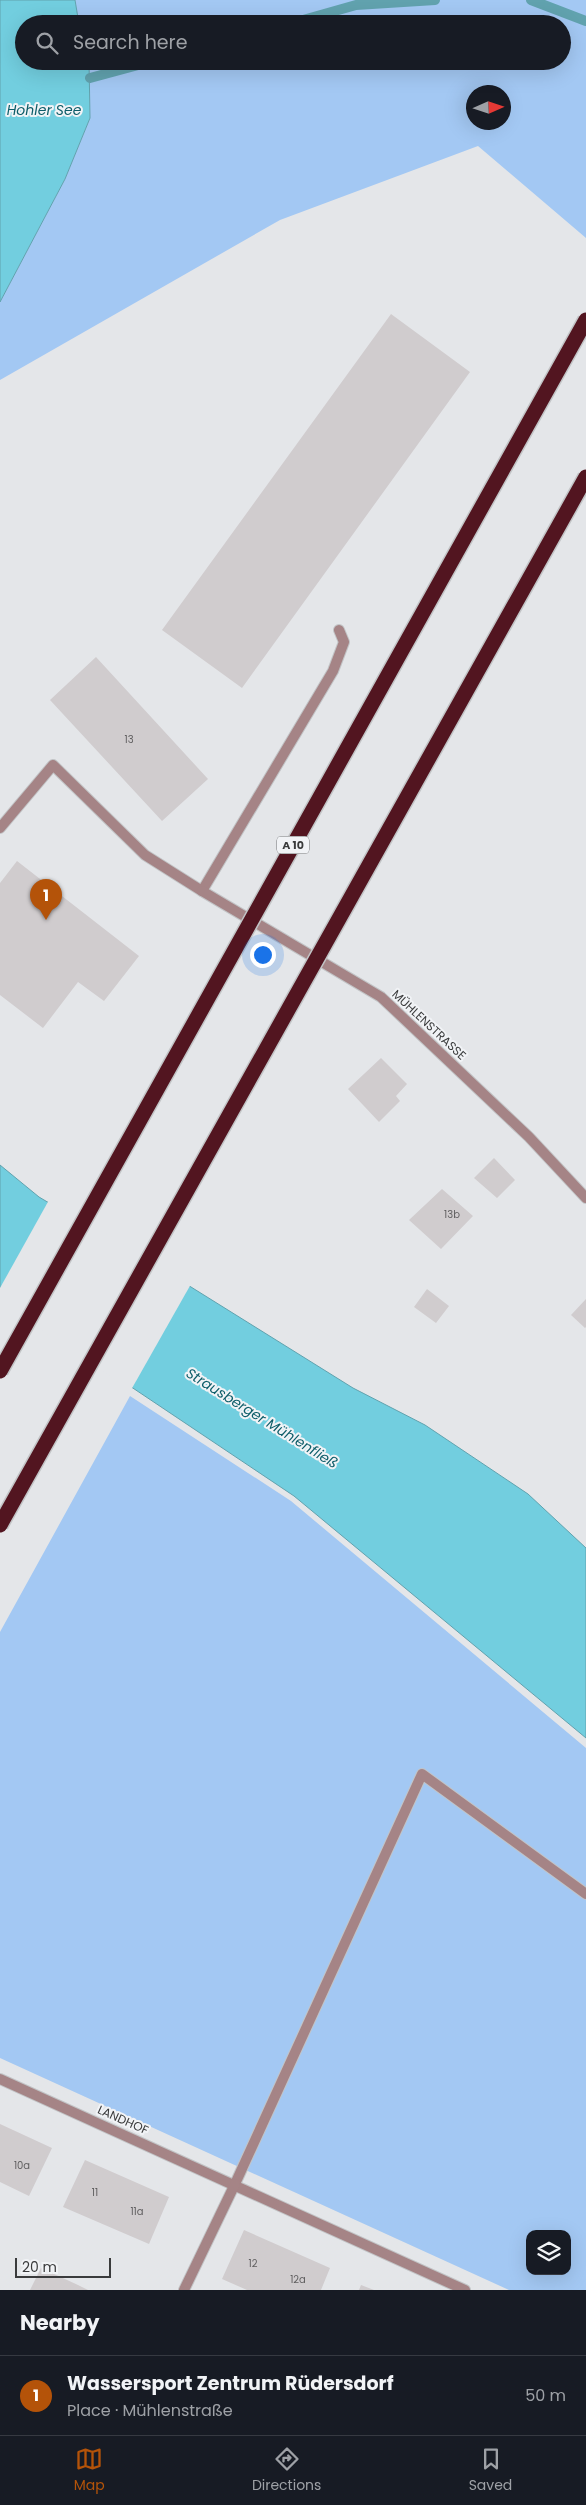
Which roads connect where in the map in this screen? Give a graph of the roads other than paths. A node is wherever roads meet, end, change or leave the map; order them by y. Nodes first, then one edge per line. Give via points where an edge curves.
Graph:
1 (586, 320) edge
2 (586, 477) edge
3 (339, 630) dead end
4 (0, 828) edge
5 (202, 891) junction
6 (586, 1198) edge
7 (0, 1371) edge
8 (0, 1525) edge
9 (586, 1894) edge
10 (0, 2078) edge
11 (235, 2184) junction
12 (184, 2290) edge
13 (464, 2290) edge

1 - 7 highway, A 10, bridge
2 - 8 highway, bridge
3 - 5 street via 344,642 334,671
4 - 5 street, MÜHLENSTRASSE via 53,765 145,855
5 - 6 street, MÜHLENSTRASSE via 381,997 529,1137
9 - 11 street via 422,1774
10 - 11 street, LANDHOF
11 - 12 street
11 - 13 street, LANDHOF

